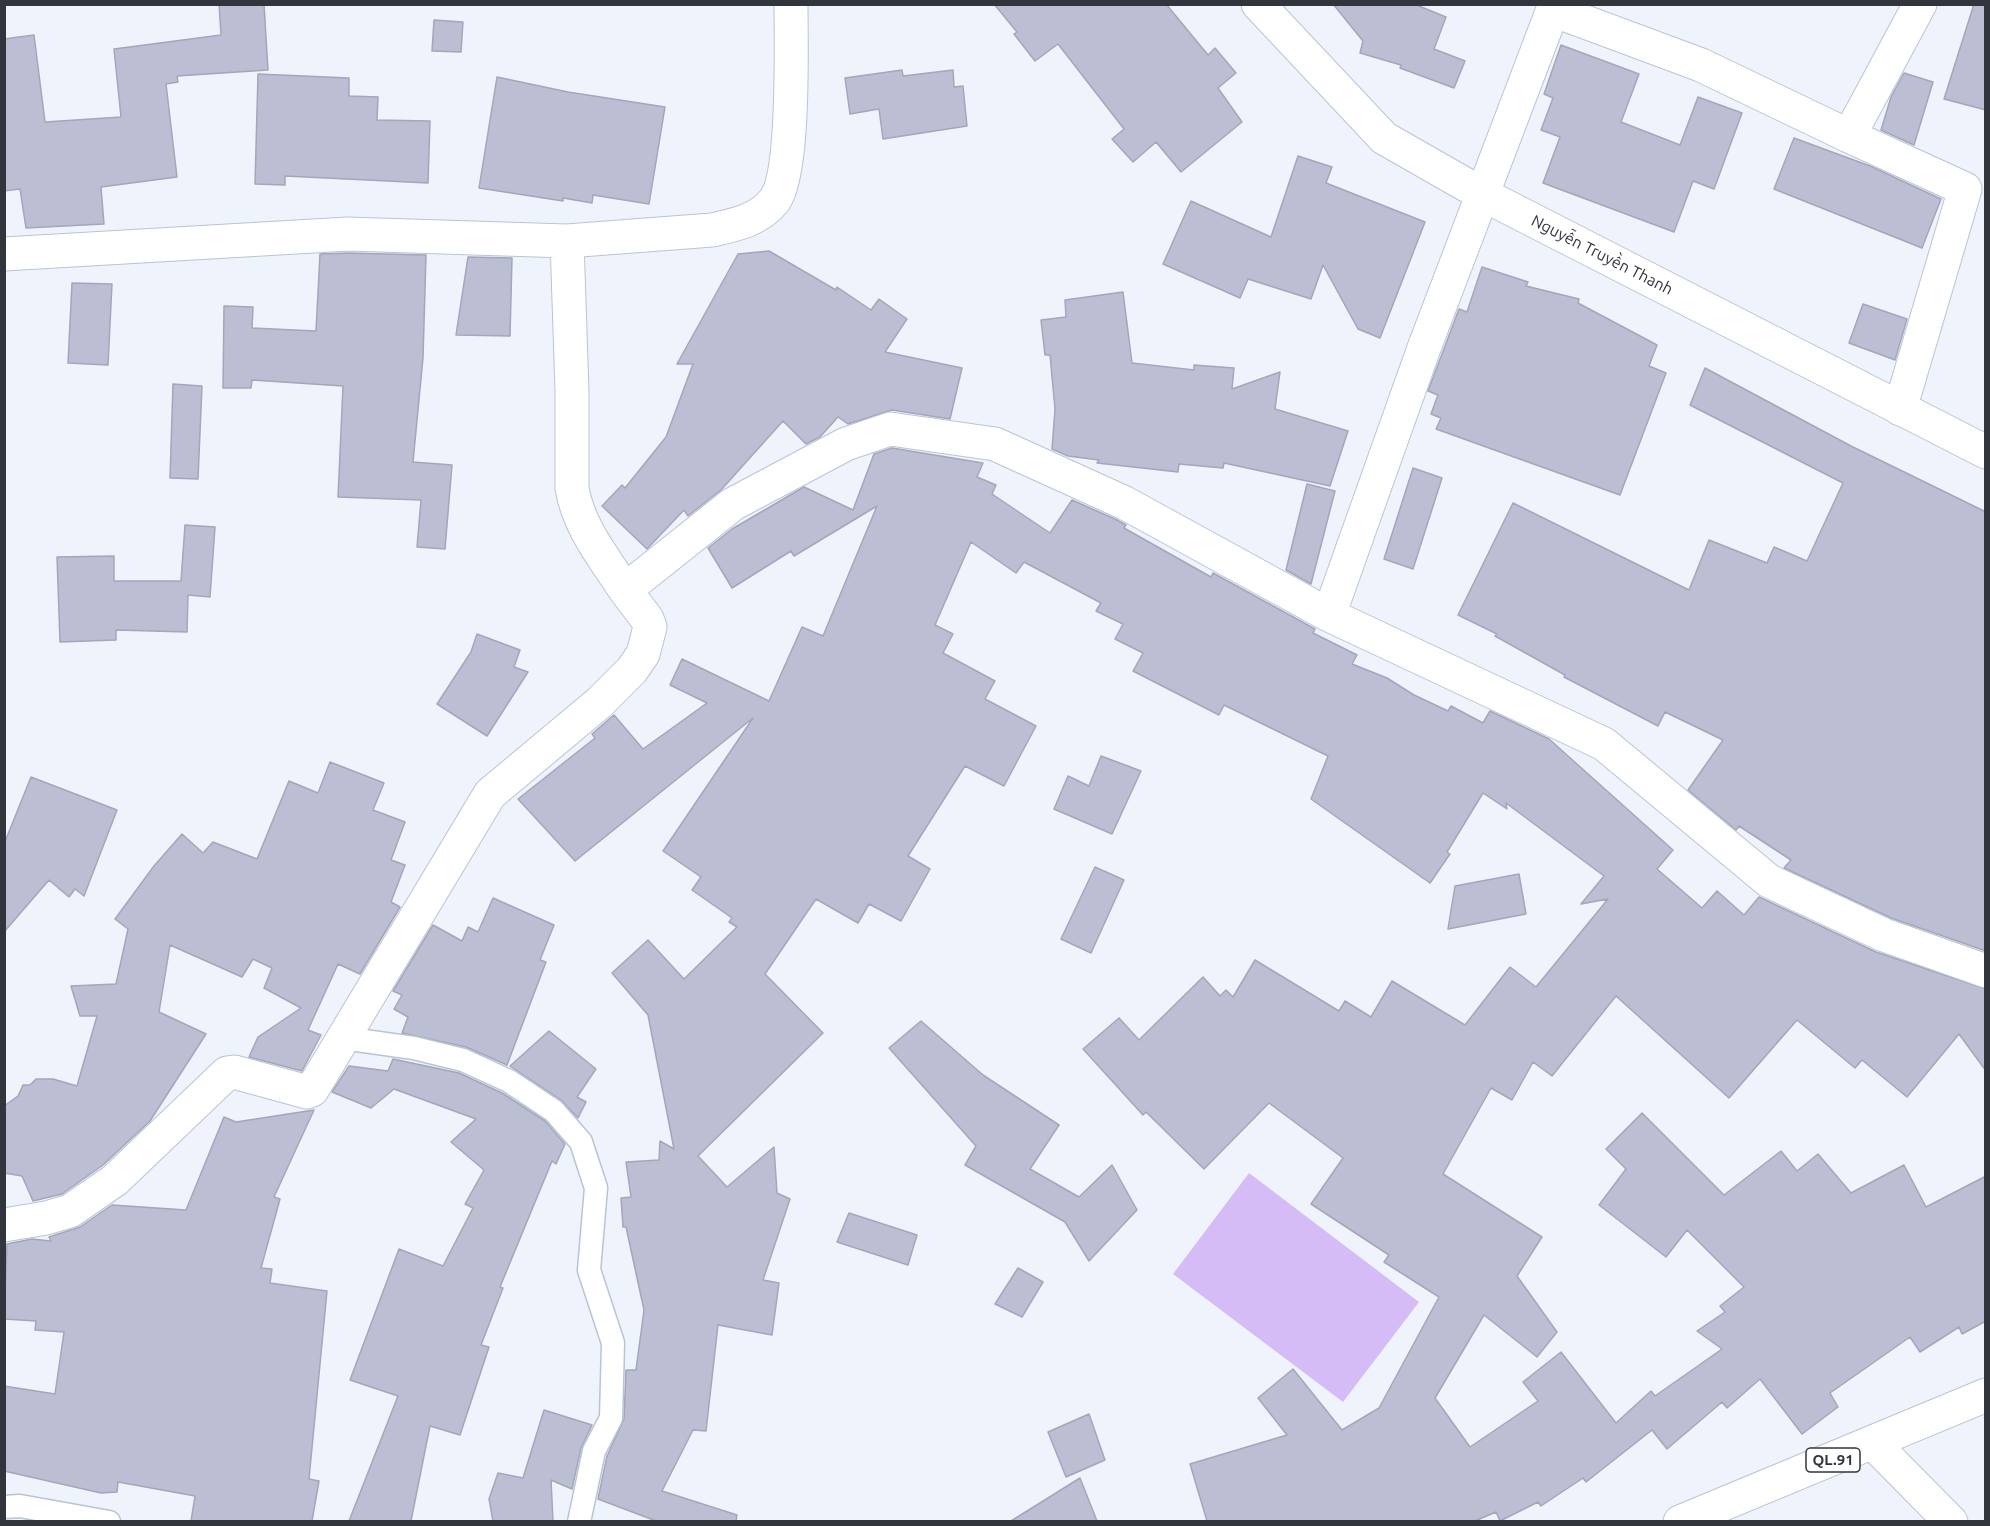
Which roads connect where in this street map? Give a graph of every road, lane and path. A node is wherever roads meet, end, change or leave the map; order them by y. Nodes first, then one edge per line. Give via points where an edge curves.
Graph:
1 (791, 4) edge
2 (1258, 4) edge
3 (1920, 4) edge
4 (1554, 7) edge
5 (1849, 136) junction
6 (1482, 194) junction
7 (567, 241) junction
8 (4, 254) edge
9 (1900, 409) junction
10 (1986, 452) edge
11 (625, 590) junction
12 (1329, 615) junction
13 (1986, 971) edge
14 (343, 1038) junction
15 (4, 1225) edge
16 (1986, 1395) edge
17 (1874, 1444) junction
18 (4, 1507) edge
19 (109, 1521) edge
20 (579, 1521) edge
21 (1680, 1521) edge
22 (1951, 1521) edge

1 - 7 main road via 792,91 783,179 775,200 760,214 712,230
2 - 6 main road, Nguyễn Truyền Thanh via 1384,138
3 - 5 main road
4 - 5 main road via 1701,65
4 - 6 main road
5 - 9 main road via 1965,189
6 - 9 main road, Nguyễn Truyền Thanh
6 - 12 main road
7 - 8 main road via 348,234
7 - 11 main road via 573,495 587,532
9 - 10 main road, Nguyễn Truyền Thanh
11 - 12 main road via 733,504 846,444 890,429 995,444 1125,503
11 - 14 main road via 650,627 643,654 599,703 490,794
12 - 13 main road via 1604,744 1769,881 1884,934
14 - 15 main road via 312,1090 227,1073 115,1179 70,1211
14 - 20 lane via 463,1060 509,1081 554,1111 581,1142 596,1188 589,1270 613,1343 610,1418 594,1451
16 - 17 main road, QL.91
17 - 21 main road, QL.91
17 - 22 main road
18 - 19 lane via 20,1506

